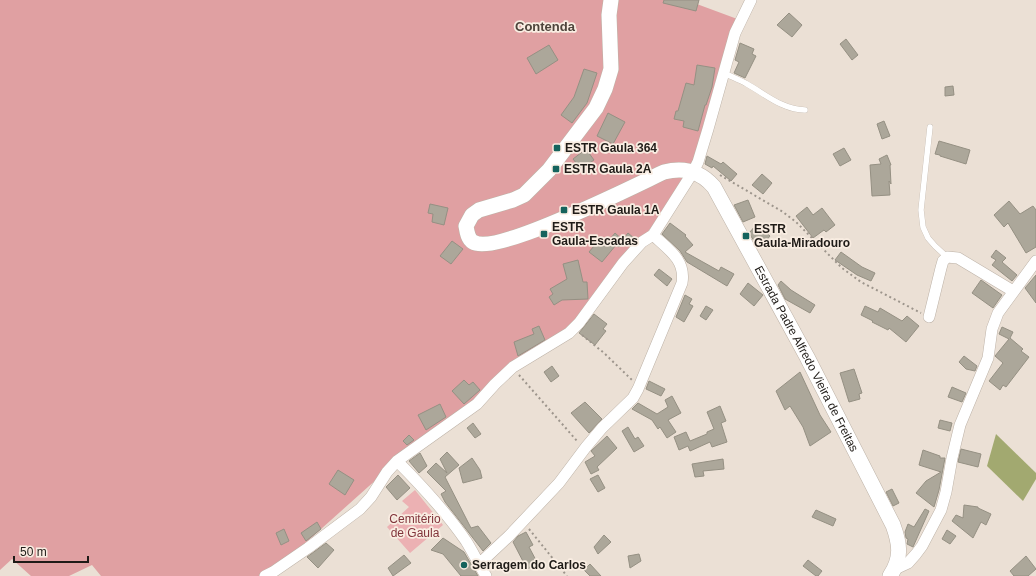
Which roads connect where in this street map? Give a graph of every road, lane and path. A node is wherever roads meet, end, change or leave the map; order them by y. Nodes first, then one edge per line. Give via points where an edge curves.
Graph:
1 (611, 0) edge
2 (751, 0) edge
3 (724, 73) junction
4 (804, 110) dead end
5 (930, 127) dead end
6 (694, 172) junction
7 (718, 174) dead end
8 (653, 235) junction
9 (947, 257) junction
10 (1036, 262) edge
11 (1013, 291) junction
12 (929, 318) joint
13 (573, 329) junction
14 (513, 367) junction
15 (639, 386) junction
16 (584, 449) junction
17 (397, 461) junction
18 (523, 522) junction
19 (479, 564) junction
20 (892, 572) edge
21 (265, 576) edge
22 (486, 576) edge
23 (567, 576) edge

1 - 6 main road, Estrada Padre Alfredo Vieira de Freitas via 611,69 596,108 549,170 524,195 479,210 472,215 466,226 468,237 480,244 498,243 556,222 664,172 675,169
2 - 3 street via 735,33
3 - 4 lane via 787,107
3 - 6 street
5 - 9 lane via 921,210 923,227 928,238
6 - 8 street
6 - 20 main road, Estrada Padre Alfredo Vieira de Freitas via 714,187 866,470 898,537 899,548
7 - 12 path via 783,212 842,268 861,282
8 - 13 street via 642,242 623,263
8 - 15 street via 677,258 684,275
9 - 11 street via 958,258
9 - 12 street via 943,261
10 - 11 street
11 - 20 street via 998,313 992,329 986,366 960,426 941,510 916,554 908,563
13 - 14 street
13 - 15 path via 604,353
14 - 16 path
14 - 17 street via 477,404
15 - 16 street via 627,405
16 - 18 street via 559,483
17 - 19 street via 455,526
17 - 21 street via 360,509
18 - 19 street
18 - 23 path
19 - 22 street

